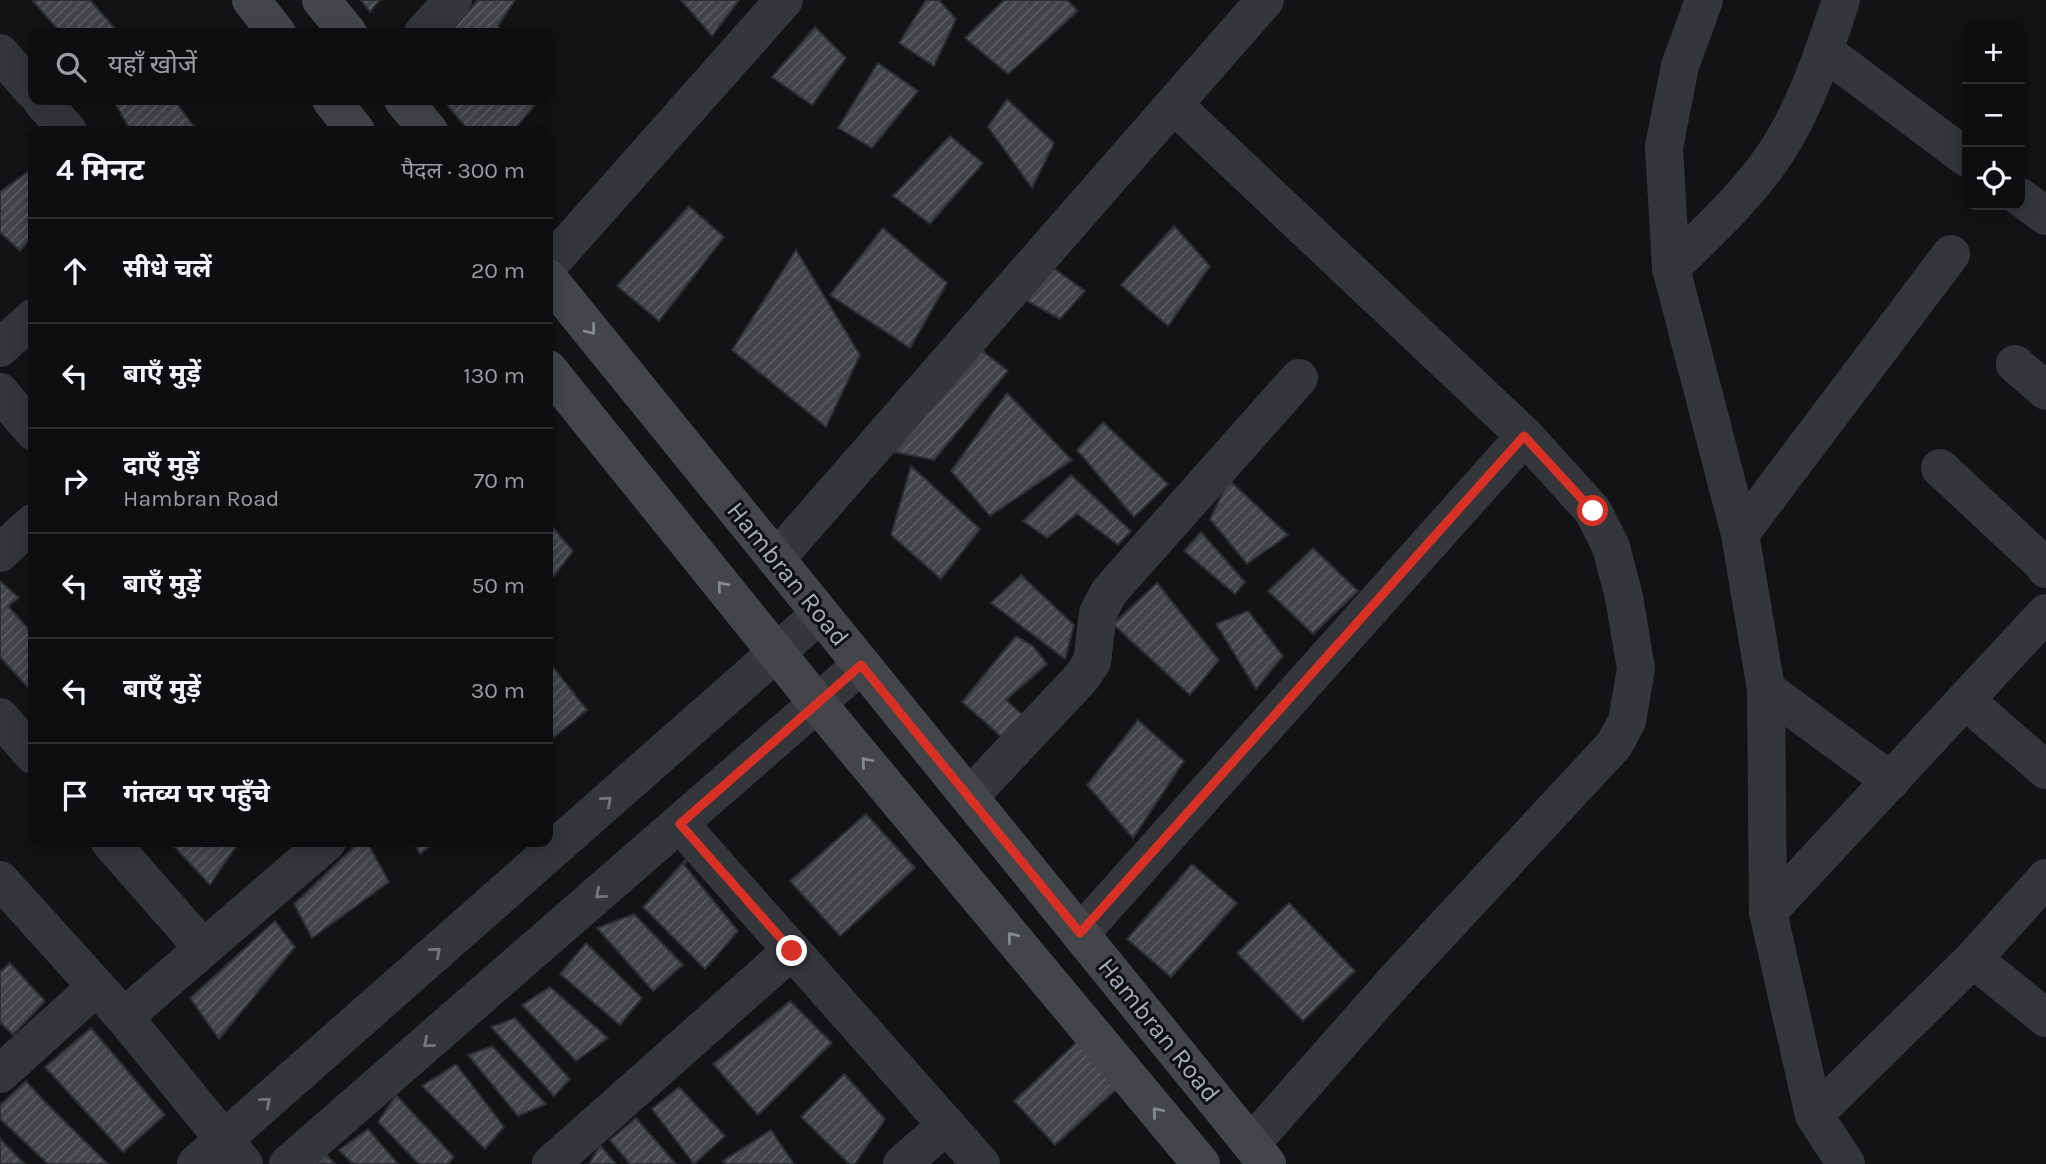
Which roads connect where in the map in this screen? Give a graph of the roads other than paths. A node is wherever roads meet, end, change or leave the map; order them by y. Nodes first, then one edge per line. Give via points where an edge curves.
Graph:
1 (251, 0) edge
2 (321, 0) edge
3 (453, 0) edge
4 (785, 0) edge
5 (1265, 0) edge
6 (1704, 0) edge
7 (1842, 0) edge
8 (273, 28) edge
9 (344, 28) edge
10 (428, 28) edge
11 (1824, 51) junction
12 (0, 54) edge
13 (28, 85) edge
14 (1174, 104) junction
15 (45, 105) edge
16 (335, 105) edge
17 (407, 105) edge
18 (64, 126) edge
19 (352, 126) edge
20 (425, 126) edge
21 (1962, 154) edge
22 (2025, 201) edge
23 (2046, 216) edge
24 (1951, 254) dead end
25 (553, 259) edge
26 (1671, 268) junction
27 (553, 284) edge
28 (28, 323) edge
29 (0, 348) edge
30 (2015, 364) dead end
31 (553, 375) edge
32 (1299, 378) dead end
33 (2046, 391) edge
34 (0, 392) edge
35 (28, 425) edge
36 (1524, 436) junction
37 (1940, 468) dead end
38 (28, 528) edge
39 (1740, 534) junction
40 (0, 553) edge
41 (776, 559) junction
42 (2046, 569) edge
43 (2046, 613) edge
44 (820, 614) junction
45 (776, 652) junction
46 (861, 665) junction
47 (1766, 689) junction
48 (1965, 700) junction
49 (817, 703) junction
50 (0, 718) edge
51 (28, 749) edge
52 (2046, 769) edge
53 (1891, 781) junction
54 (969, 797) junction
55 (680, 824) junction
56 (114, 847) edge
57 (321, 847) edge
58 (2046, 878) edge
59 (0, 880) edge
60 (1768, 912) junction
61 (1080, 933) junction
62 (203, 948) junction
63 (792, 951) junction
64 (1973, 959) junction
65 (96, 987) junction
66 (124, 1017) junction
67 (2046, 1018) edge
68 (0, 1074) edge
69 (1814, 1115) junction
70 (947, 1125) junction
71 (234, 1152) edge
72 (1259, 1154) edge
73 (196, 1164) edge
74 (288, 1164) edge
75 (551, 1164) edge
76 (902, 1164) edge
77 (981, 1164) edge
78 (1201, 1164) edge
79 (1846, 1164) edge

1 - 8 main road
2 - 9 main road
3 - 10 street
4 - 25 street
5 - 14 street
6 - 26 street via 1680,66 1664,147
7 - 11 street
11 - 21 street
11 - 26 street via 1774,155 1751,187
12 - 13 street
14 - 36 street
14 - 41 street
15 - 18 street
16 - 19 main road
17 - 20 main road
22 - 23 street
24 - 39 street
26 - 39 street
27 -> 41 main road, Hambran Road
28 - 29 street
30 - 33 street
45 -> 31 main road, Hambran Road
32 - 54 street via 1110,592 1098,613 1092,662 1081,678
34 - 35 street
36 - 61 street
36 - 72 street via 1593,511 1611,547 1636,669 1627,721 1614,745 1392,983
37 - 42 street
38 - 40 street
39 - 47 street
41 - 44 main road, Hambran Road
43 - 48 street
44 - 45 street
44 - 46 main road, Hambran Road
45 - 49 main road, Hambran Road
71 -> 45 street
46 - 49 street
46 - 54 main road, Hambran Road
47 - 53 street
47 - 60 street
48 - 52 street
48 - 53 street
49 - 55 street
78 -> 49 main road, Hambran Road
50 - 51 street
53 - 60 street
54 - 61 main road, Hambran Road
55 - 63 street
55 -> 74 street
56 - 62 street
57 - 62 street
58 - 64 street
59 - 65 street
60 - 69 street
61 - 72 main road, Hambran Road
62 - 66 street
63 - 70 street
63 - 75 street
64 - 67 street
64 - 69 street
65 - 66 street
65 - 68 street
66 - 71 street
69 - 79 street
70 - 76 street
70 - 77 street
71 - 73 street

